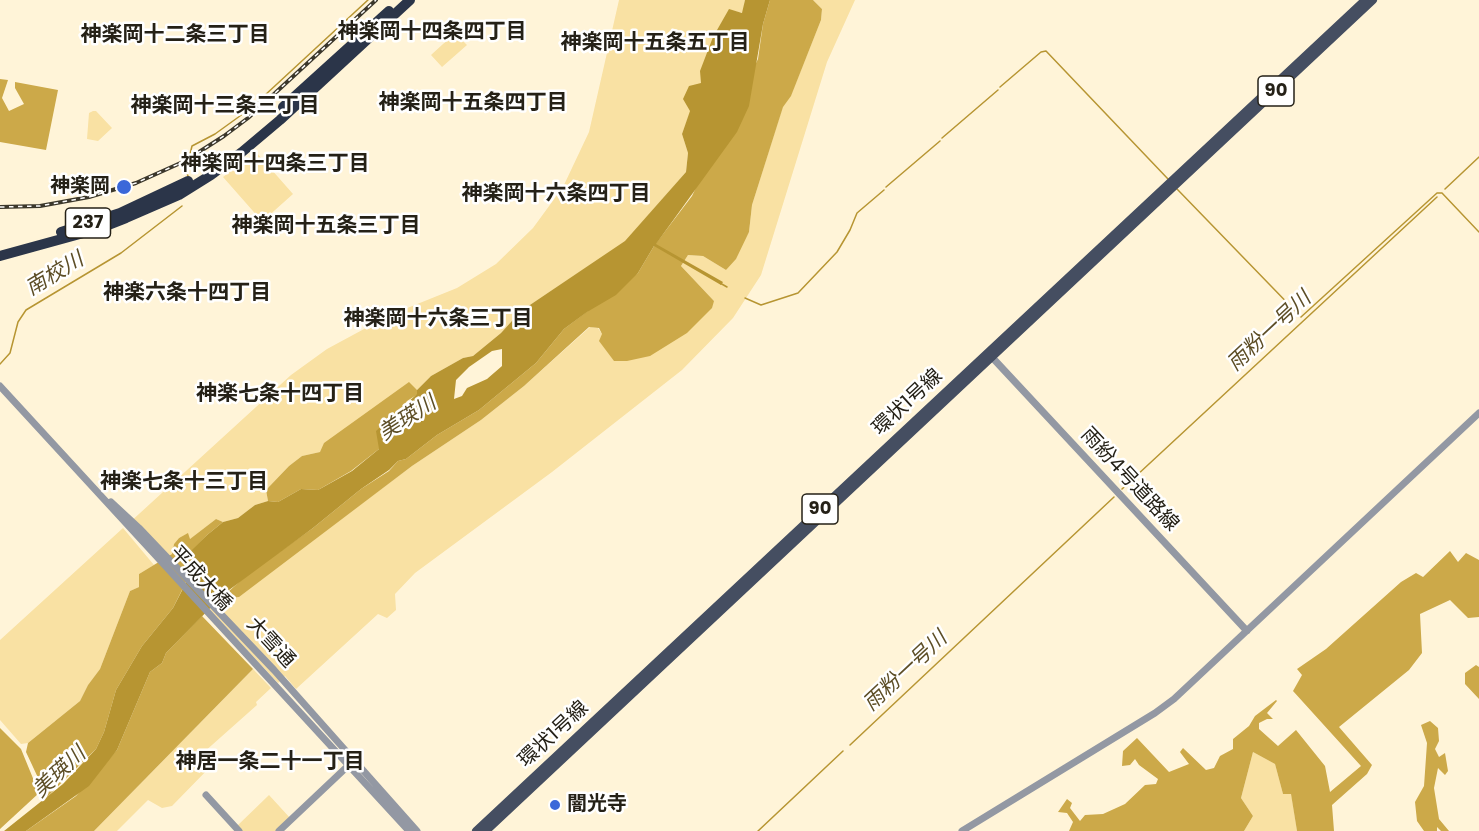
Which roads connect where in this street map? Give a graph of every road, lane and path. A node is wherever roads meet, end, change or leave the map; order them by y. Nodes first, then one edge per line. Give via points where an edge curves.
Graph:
1 (400, 0) edge
2 (410, 0) edge
3 (1365, 0) edge
4 (1373, 0) edge
5 (1176, 179) junction
6 (0, 250) edge
7 (0, 256) edge
8 (989, 354) junction
9 (0, 386) edge
10 (1479, 413) edge
11 (1247, 630) junction
12 (271, 673) joint
13 (351, 763) junction
14 (206, 795) dead end
15 (239, 831) edge
16 (279, 831) edge
17 (409, 831) edge
18 (417, 831) edge
19 (476, 831) edge
20 (486, 831) edge
21 (962, 831) edge

1 - 6 highway, 237 via 237,148 183,184 120,213
2 - 7 highway, 237 via 280,120 242,152 179,195 98,229
3 - 5 main road, 環状1号線 / 90
4 - 5 main road, 環状1号線 / 90
5 - 8 main road, 環状1号線 / 90
8 - 11 street, 雨紛4号道路線
8 - 19 main road, 環状1号線 / 90
8 - 20 main road, 環状1号線 / 90
9 - 12 street, 平成大橋
10 - 11 street
11 - 21 street via 1155,713
12 - 13 street, 大雪通
13 - 16 street
13 - 17 street, 大雪通
13 - 18 street, 大雪通
14 - 15 street

